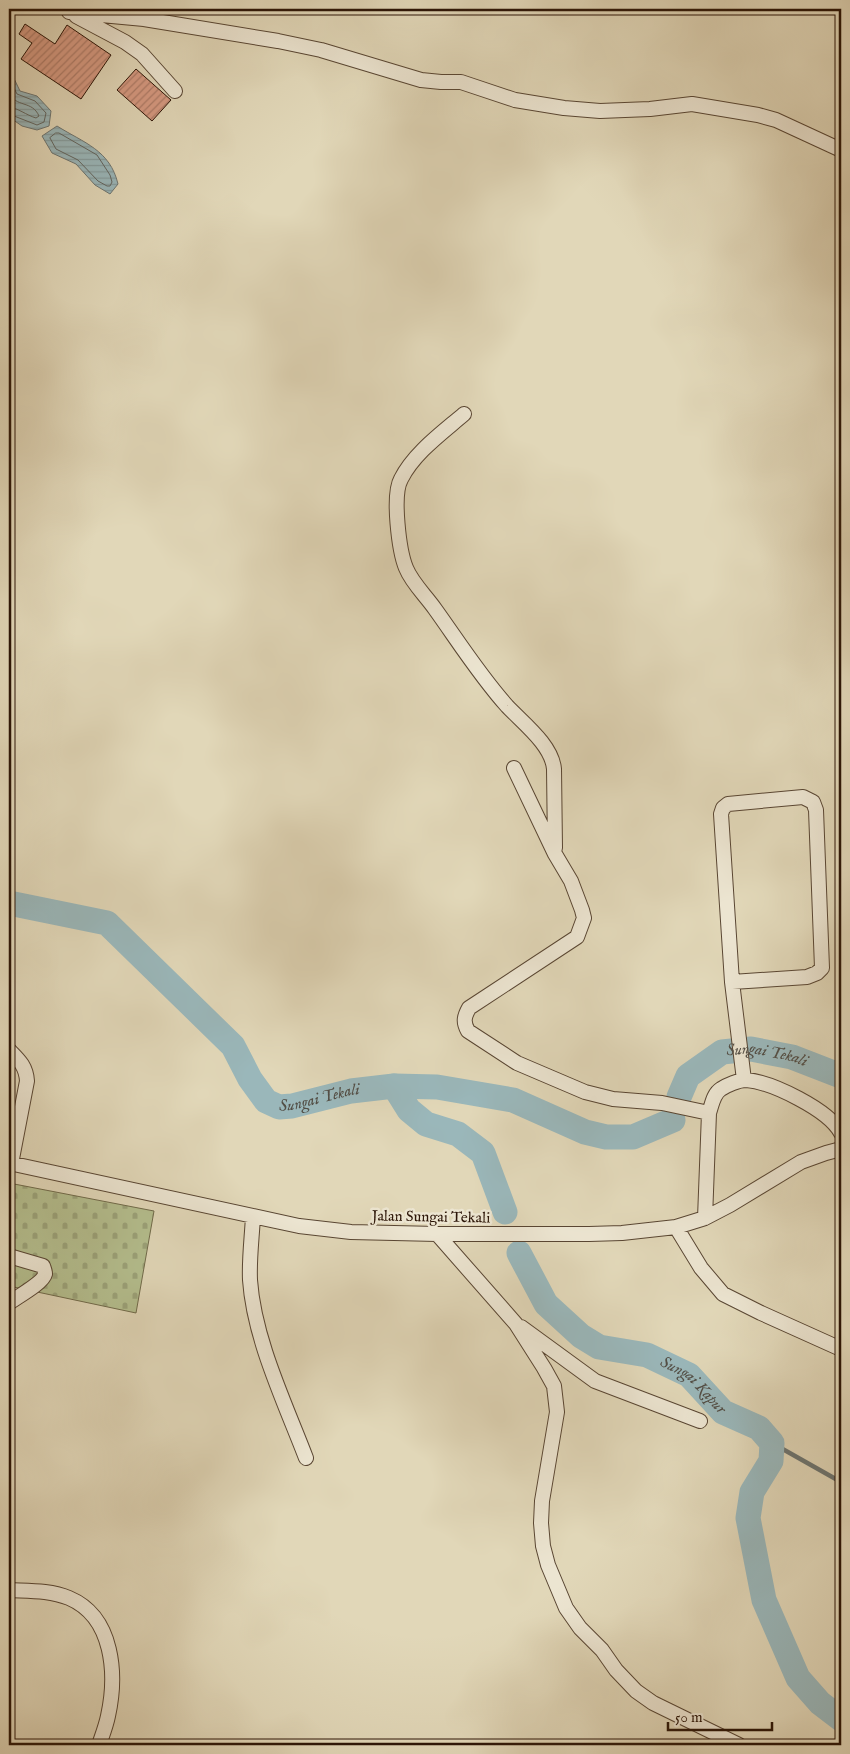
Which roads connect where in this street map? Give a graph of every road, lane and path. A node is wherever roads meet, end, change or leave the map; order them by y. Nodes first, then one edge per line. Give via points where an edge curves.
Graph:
1 (66, 11) edge
2 (175, 91) dead end
3 (841, 150) edge
4 (464, 414) dead end
5 (514, 768) dead end
6 (555, 854) junction
7 (732, 982) junction
8 (9, 1050) edge
9 (744, 1080) junction
10 (709, 1113) junction
11 (841, 1134) edge
12 (841, 1149) edge
13 (10, 1163) edge
14 (253, 1216) junction
15 (705, 1218) junction
16 (676, 1227) junction
17 (437, 1234) junction
18 (9, 1256) edge
19 (9, 1303) edge
20 (516, 1324) junction
21 (841, 1349) edge
22 (700, 1421) dead end
23 (306, 1458) dead end
24 (9, 1590) edge
25 (99, 1745) edge
26 (739, 1745) edge

1 - 2 street via 142,54
1 - 3 street via 144,19 278,41 321,50 421,80 461,82 515,100 564,108 600,111 692,104 748,113 776,120
4 - 6 street via 413,460 400,481 397,508 399,546 407,570 473,663 548,749 554,768
5 - 6 street
6 - 10 street via 571,881 582,910 584,918 577,937 468,1008 464,1024 468,1031 517,1063 585,1092
7 - 7 street via 722,808 728,804 803,797 813,802 816,810 822,968 807,977
7 - 9 street
8 - 13 street via 23,1063 27,1081
9 - 10 street via 719,1090
9 - 11 street via 770,1086 818,1109 833,1121
10 - 15 street
12 - 15 street, Jalan Sungai Tekali via 802,1162
13 - 14 street, Jalan Sungai Tekali
14 - 17 street, Jalan Sungai Tekali via 351,1232
14 - 23 street via 250,1280 256,1320
15 - 16 street, Jalan Sungai Tekali
16 - 17 street, Jalan Sungai Tekali via 589,1234
16 - 21 street via 701,1268 722,1294
17 - 20 street
18 - 19 street via 44,1266 45,1272 40,1281
20 - 22 street via 595,1381
20 - 26 street via 554,1386 557,1412 541,1523 548,1565 566,1608 636,1691 653,1703
24 - 25 street via 47,1592 70,1599 89,1611 101,1629 109,1648 111,1692 108,1717

